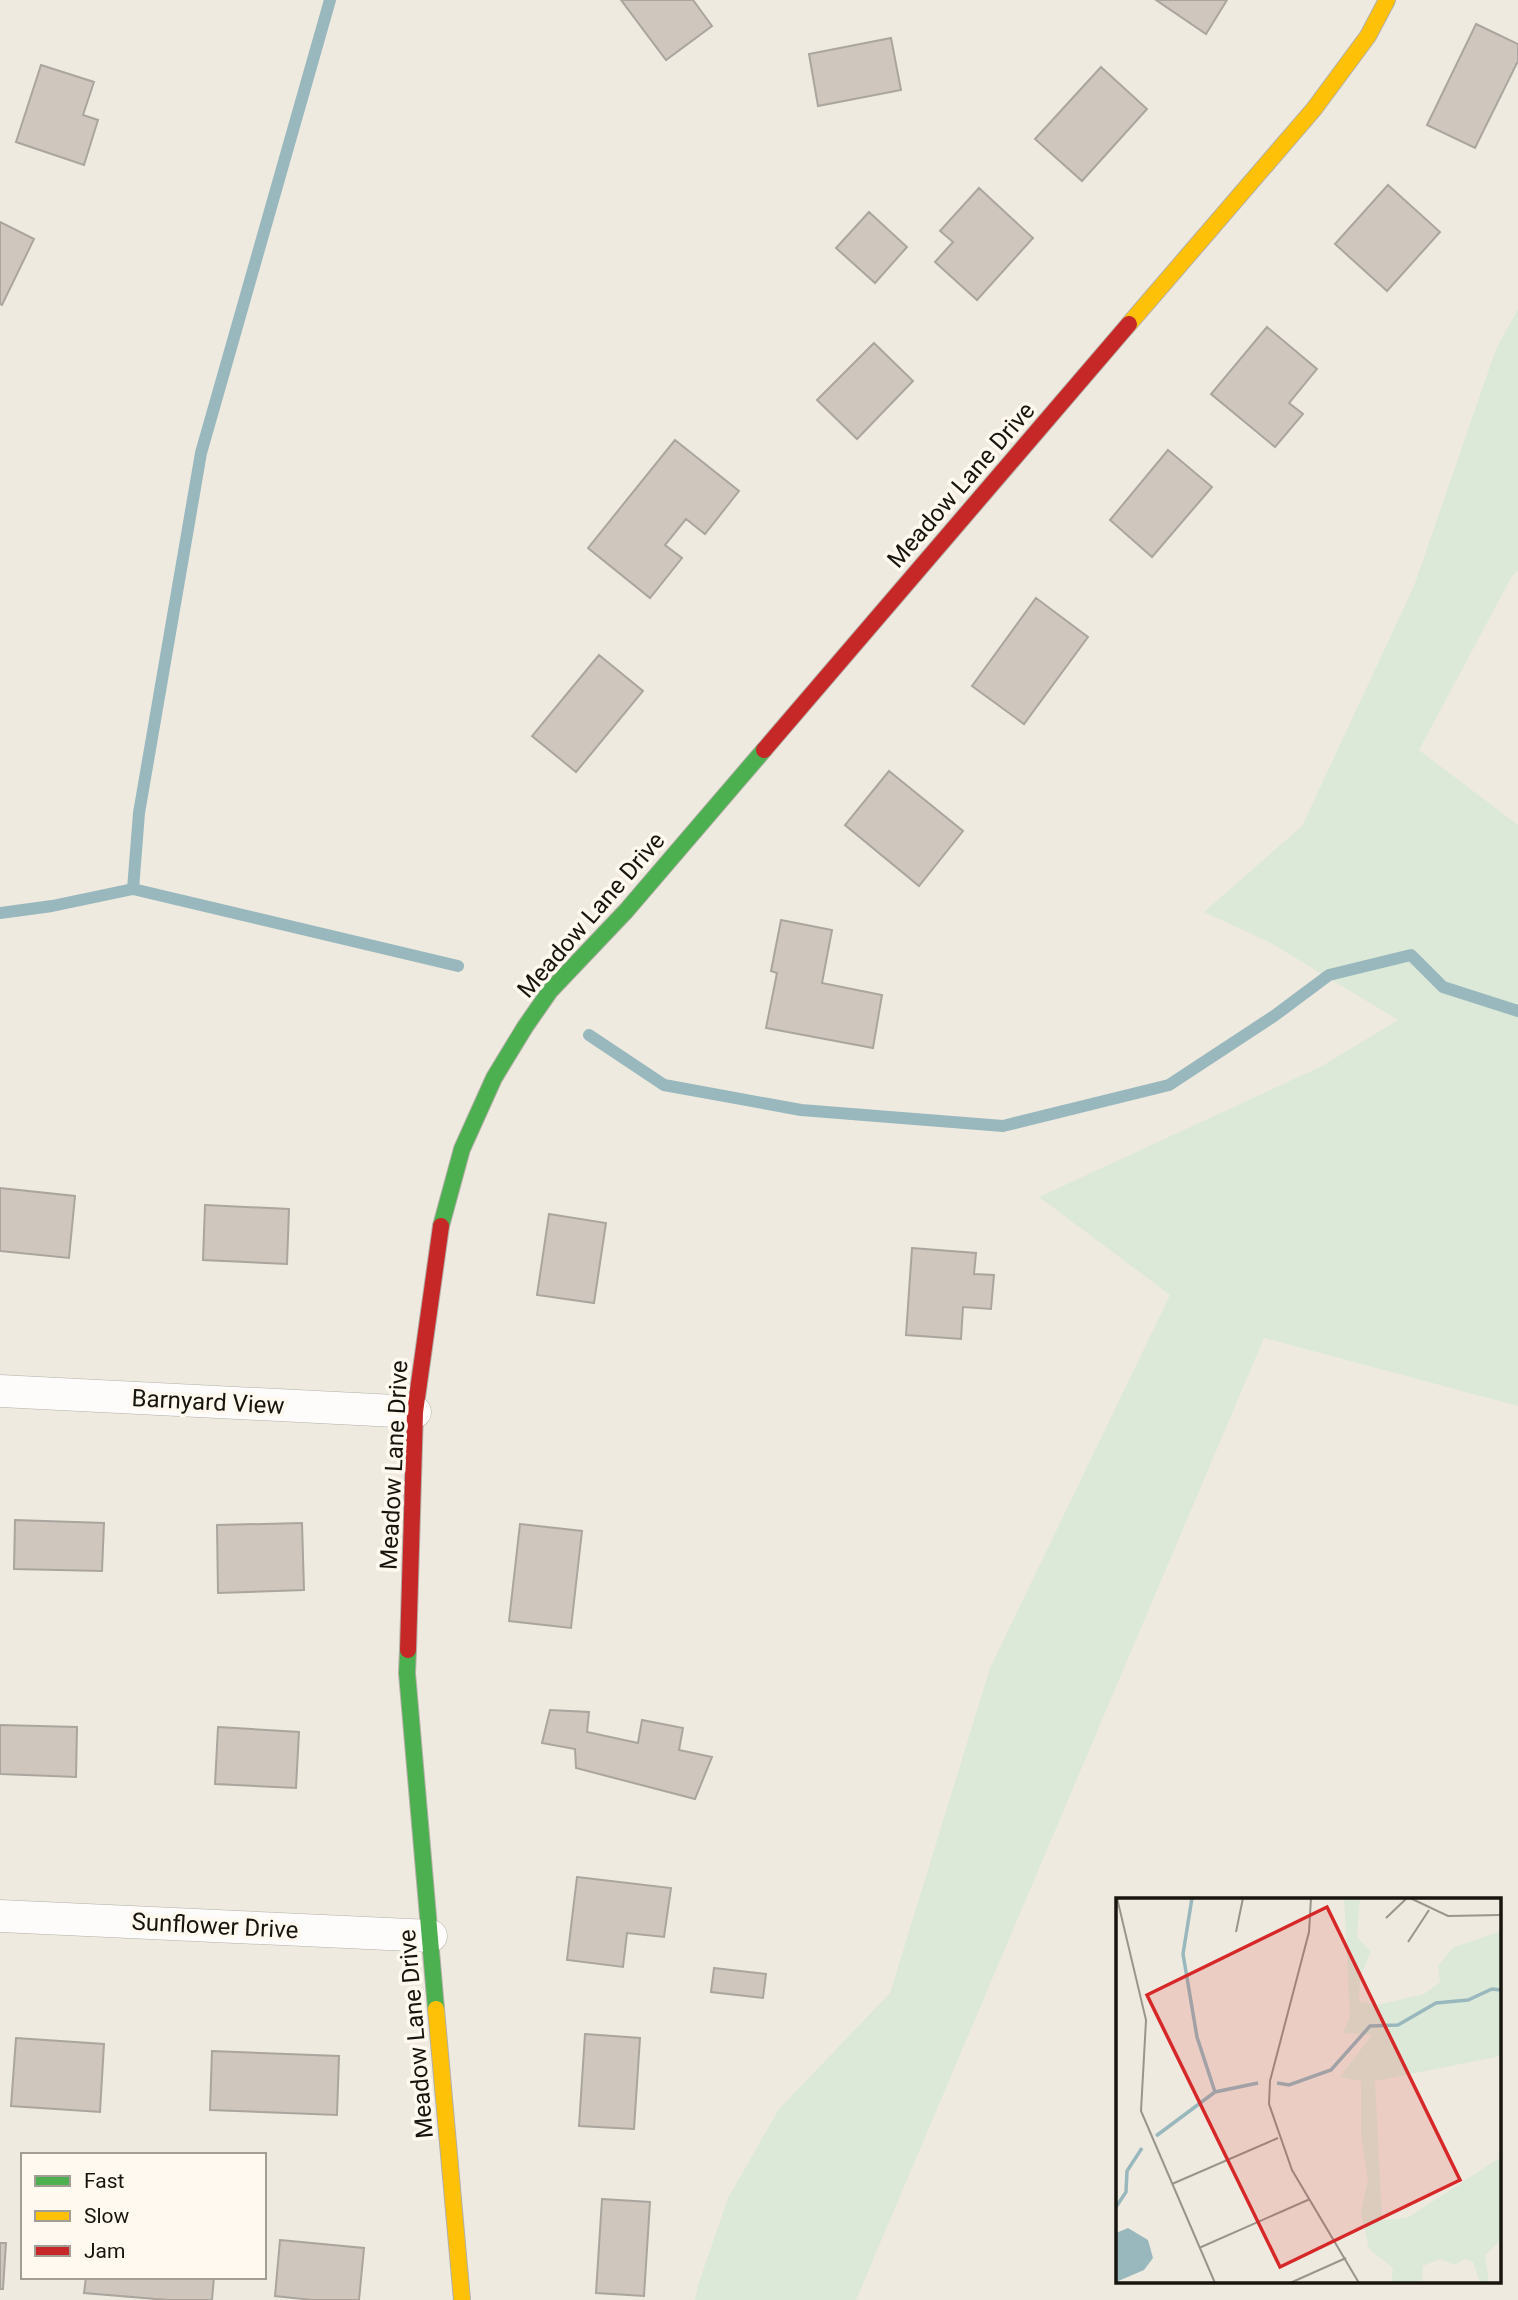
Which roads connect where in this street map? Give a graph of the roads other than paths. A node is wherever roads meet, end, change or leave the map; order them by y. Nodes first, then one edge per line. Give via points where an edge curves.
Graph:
1 (1387, 0) edge
2 (0, 1391) edge
3 (415, 1412) junction
4 (0, 1916) edge
5 (431, 1936) junction
6 (462, 2300) edge

1 - 3 street, Meadow Lane Drive via 1368,36 1305,119 635,901 550,991 525,1027 494,1078 458,1161 438,1235
2 - 3 street, Barnyard View
3 - 5 street, Meadow Lane Drive via 407,1673
4 - 5 street, Sunflower Drive
5 - 6 street, Meadow Lane Drive

